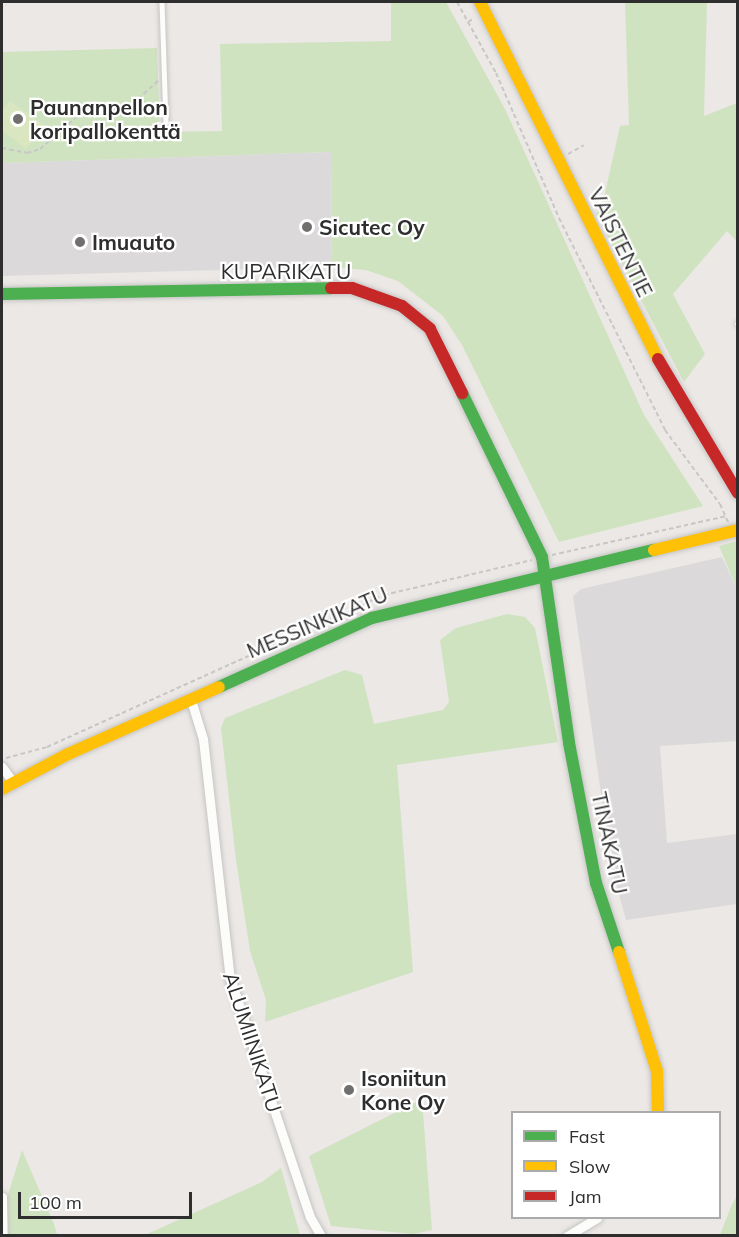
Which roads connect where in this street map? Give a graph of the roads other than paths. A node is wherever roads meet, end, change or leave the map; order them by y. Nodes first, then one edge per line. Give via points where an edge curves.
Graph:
1 (162, 2) edge
2 (480, 2) edge
3 (166, 122) dead end
4 (2, 294) edge
5 (738, 493) edge
6 (735, 531) edge
7 (545, 575) junction
8 (191, 700) junction
9 (2, 766) edge
10 (13, 782) junction
11 (2, 789) edge
12 (658, 1111) edge
13 (2, 1197) edge
14 (595, 1219) edge
15 (3, 1236) edge
16 (321, 1236) edge
17 (567, 1236) edge

1 - 3 lane
2 - 5 street, VAISTENTIE via 667,378
4 - 7 street, KUPARIKATU via 352,288 392,301 417,317 440,345 542,558
6 - 7 street, MESSINKIKATU
7 - 8 street, MESSINKIKATU via 372,618
7 - 12 street, TINAKATU via 596,883 657,1071
8 - 10 street, MESSINKIKATU
8 - 16 street, ALUMIINIKATU via 203,739 230,978 310,1217
9 - 10 street
10 - 11 street, MESSINKIKATU
13 - 15 street
14 - 17 street

